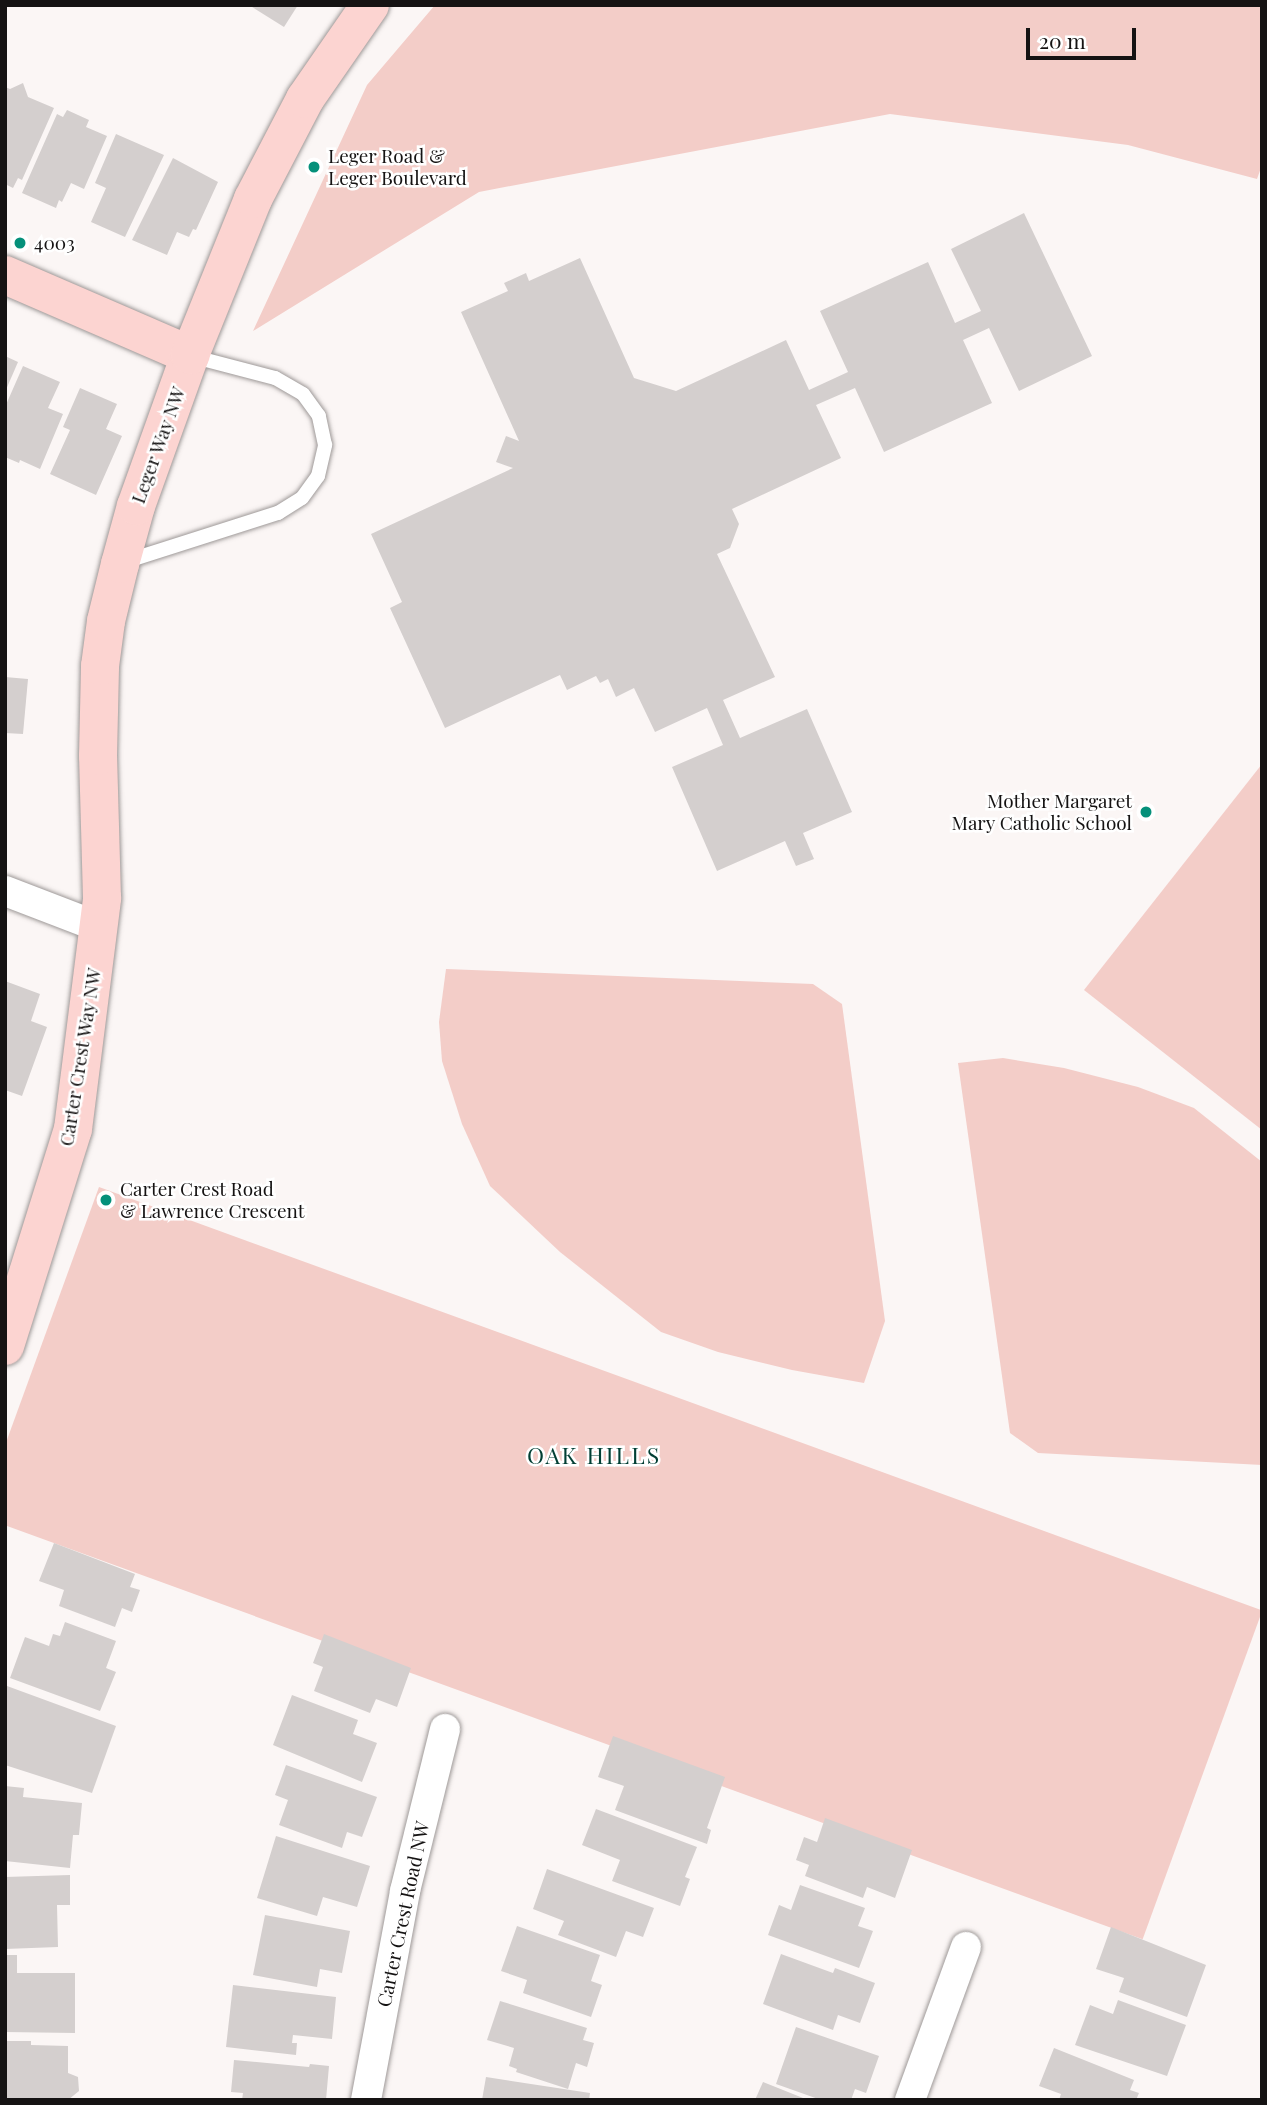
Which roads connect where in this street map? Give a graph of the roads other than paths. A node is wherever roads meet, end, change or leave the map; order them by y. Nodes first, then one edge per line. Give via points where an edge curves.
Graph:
1 (370, 5) edge
2 (5, 275) edge
3 (190, 355) junction
4 (120, 564) junction
5 (5, 891) edge
6 (99, 927) junction
7 (5, 1346) edge
8 (445, 1729) dead end
9 (966, 1947) dead end
10 (366, 2100) edge
11 (910, 2100) edge

1 - 3 street, Leger Way NW via 338,48 278,148
2 - 3 street
3 - 4 street, Leger Way NW
3 - 4 lane via 275,378 303,394 319,416 325,445 318,476 302,498 278,513
4 - 6 street, Leger Way NW via 106,621 100,678
5 - 6 street
6 - 7 street, Carter Crest Way NW via 73,1129
8 - 10 street, Carter Crest Road NW via 405,1891
9 - 11 street

